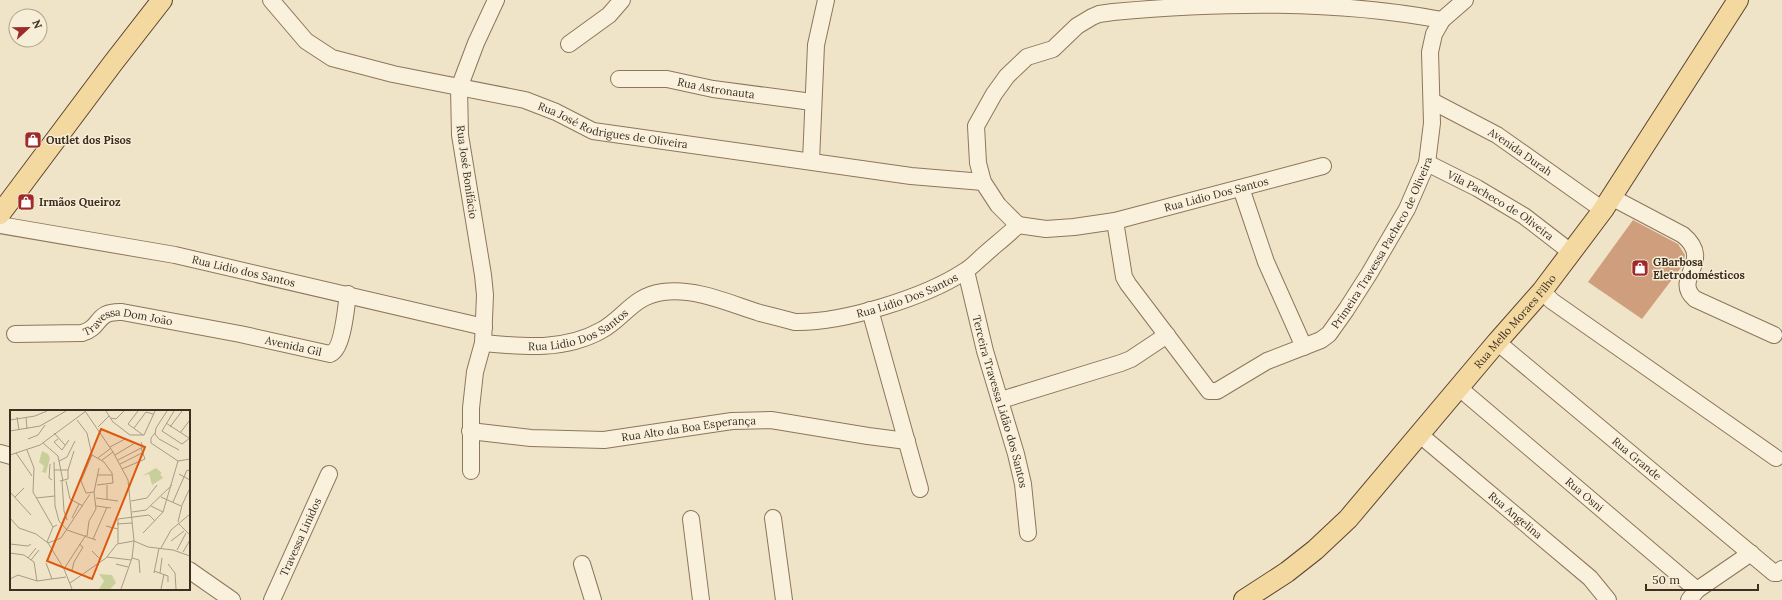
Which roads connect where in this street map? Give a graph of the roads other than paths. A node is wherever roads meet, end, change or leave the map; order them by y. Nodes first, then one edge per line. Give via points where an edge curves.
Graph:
1 (162, 0) edge
2 (271, 0) edge
3 (496, 0) edge
4 (622, 0) edge
5 (826, 0) edge
6 (1465, 0) edge
7 (1738, 0) edge
8 (1144, 5) edge
9 (1442, 20) junction
10 (569, 44) dead end
11 (619, 78) dead end
12 (459, 88) junction
13 (1432, 101) junction
14 (812, 102) junction
15 (811, 161) junction
16 (1427, 163) junction
17 (1324, 166) dead end
18 (983, 182) junction
19 (1241, 188) junction
20 (1607, 203) junction
21 (0, 214) edge
22 (1115, 221) junction
23 (0, 225) edge
24 (1018, 226) junction
25 (1572, 253) junction
26 (966, 271) junction
27 (1542, 291) junction
28 (348, 294) junction
29 (870, 310) junction
30 (484, 327) junction
31 (15, 334) dead end
32 (240, 334) joint
33 (1167, 335) junction
34 (1774, 335) dead end
35 (1497, 342) junction
36 (483, 343) junction
37 (1304, 347) junction
38 (1465, 393) junction
39 (1001, 400) junction
40 (470, 431) junction
41 (1419, 434) junction
42 (907, 441) junction
43 (0, 453) edge
44 (10, 456) edge
45 (1776, 458) dead end
46 (471, 471) dead end
47 (329, 474) dead end
48 (920, 489) dead end
49 (774, 518) dead end
50 (691, 519) dead end
51 (1028, 533) dead end
52 (1751, 553) junction
53 (582, 564) dead end
54 (190, 571) edge
55 (1780, 571) edge
56 (1693, 595) edge
57 (232, 600) edge
58 (272, 600) edge
59 (593, 600) edge
60 (701, 600) edge
61 (784, 600) edge
62 (1244, 600) edge
63 (1608, 600) edge

1 - 21 main road
2 - 12 street, Rua José Rodrigues de Oliveira via 306,41 332,58
3 - 12 street, Rua José Bonifácio
4 - 10 street via 608,15
5 - 14 street via 816,45
6 - 9 street
7 - 20 main road, Rua Mello Moraes Filho
8 - 9 street via 1304,1 1381,7
8 - 18 street via 1096,16 1077,26 1053,48 1027,57 1007,76 976,126 978,163
9 - 13 street, Primeira Travessa Pacheco de Oliveira via 1434,34 1430,52
11 - 14 street, Rua Astronauta via 667,79 713,89
12 - 15 street, Rua José Rodrigues de Oliveira via 525,100 593,131
12 - 30 street, Rua José Bonifácio via 460,135 483,276
13 - 16 street, Primeira Travessa Pacheco de Oliveira
13 - 20 street, Avenida Durah via 1497,135
14 - 15 street
15 - 18 street, Rua José Rodrigues de Oliveira via 911,176
16 - 25 street, Vila Pacheco de Oliveira via 1477,188 1524,216
16 - 37 street, Primeira Travessa Pacheco de Oliveira via 1407,209 1346,310 1324,338
17 - 19 street, Rua Lidio Dos Santos
18 - 24 street
19 - 22 street, Rua Lidio Dos Santos
19 - 37 street via 1266,262
20 - 25 main road, Rua Mello Moraes Filho
20 - 34 street, Avenida Durah via 1683,235 1692,243 1695,250 1696,258 1687,283 1687,289 1695,299
22 - 24 street, Rua Lidio Dos Santos via 1046,229
22 - 33 street via 1124,277
23 - 28 street, Rua Lidio dos Santos via 174,255
24 - 26 street, Rua Lidio Dos Santos
25 - 27 main road, Rua Mello Moraes Filho
26 - 29 street, Rua Lidio Dos Santos via 924,293
26 - 39 street, Terceira Travessa Lidão dos Santos via 985,351
27 - 35 main road, Rua Mello Moraes Filho
27 - 45 street via 1552,301
28 - 30 street, Rua Lidio dos Santos
28 - 32 street, Avenida Gil via 340,343 332,354
29 - 36 street, Rua Lidio Dos Santos via 830,320 795,322 699,293 662,292 644,297 603,330 575,342 537,347
29 - 42 street
30 - 36 street
31 - 32 street, Travessa Dom João via 82,333 91,330 104,315 114,312
33 - 37 street, Primeira Travessa Pacheco de Oliveira via 1211,392 1220,390 1267,361
33 - 39 street via 1121,363
35 - 38 main road, Rua Mello Moraes Filho
35 - 52 street, Rua Grande
36 - 40 street via 475,372
38 - 41 main road, Rua Mello Moraes Filho
38 - 56 street, Rua Osni
39 - 51 street, Terceira Travessa Lidão dos Santos via 1023,484
40 - 42 street, Rua Alto da Boa Esperança via 531,438 604,440 732,421 771,420
40 - 46 street
41 - 62 main road, Rua Mello Moraes Filho via 1387,480 1348,519 1315,550
41 - 63 street, Rua Angelina via 1590,578
42 - 48 street
43 - 44 street
47 - 58 street, Travessa Linidos
49 - 61 street
50 - 60 street
52 - 55 street, Rua Grande
52 - 56 street
53 - 59 street
54 - 57 street

